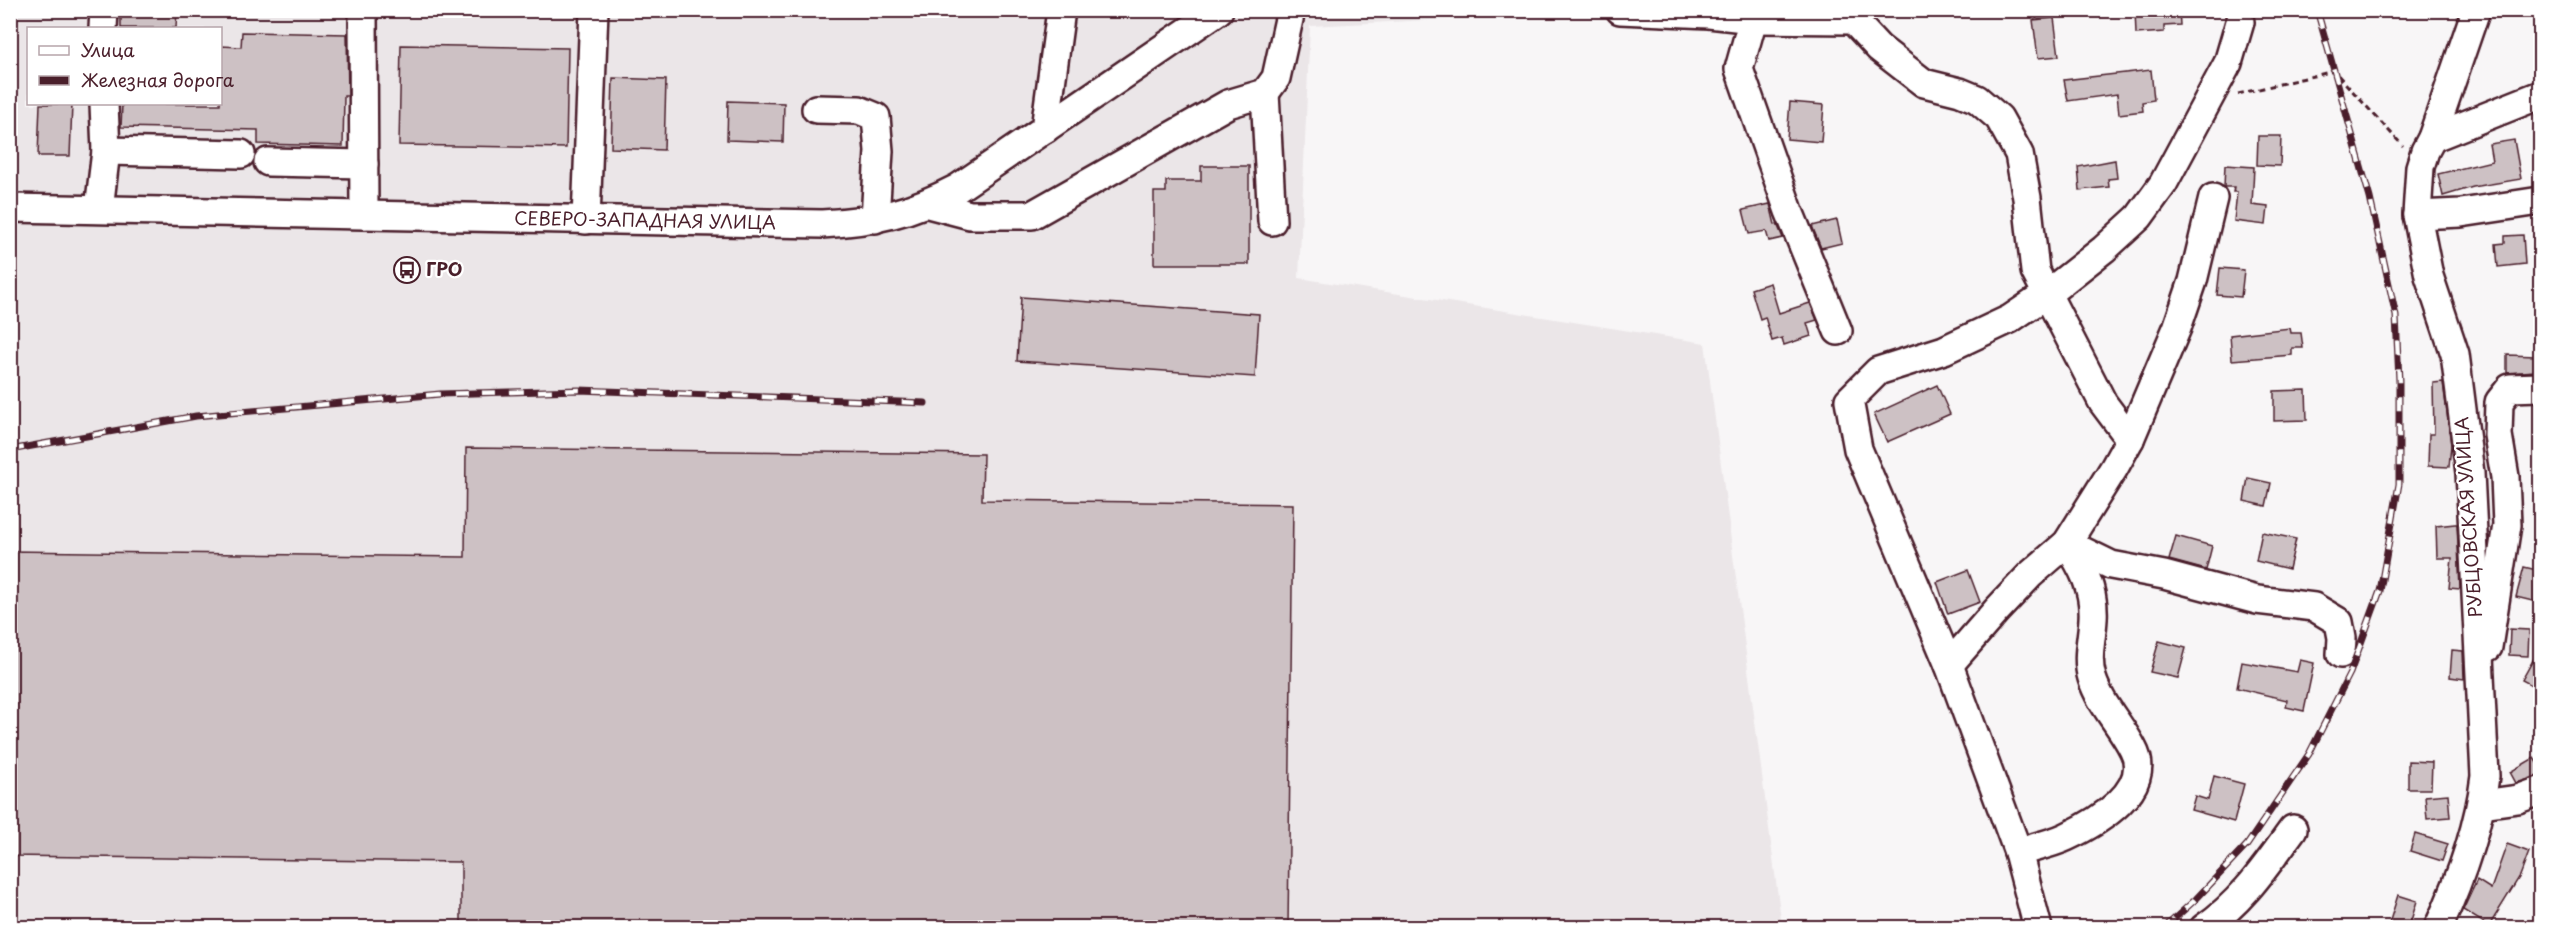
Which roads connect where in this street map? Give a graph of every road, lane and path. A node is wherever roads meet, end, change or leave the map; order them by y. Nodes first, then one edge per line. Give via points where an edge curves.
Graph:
1 (104, 10) edge
2 (363, 10) edge
3 (594, 10) edge
4 (1060, 10) edge
5 (1219, 10) edge
6 (1291, 10) edge
7 (1620, 10) edge
8 (1859, 15) edge
9 (1753, 19) junction
10 (2240, 22) dead end
11 (2472, 22) edge
12 (104, 27) edge
13 (1264, 93) junction
14 (2541, 95) edge
15 (2207, 101) junction
16 (104, 105) edge
17 (816, 109) dead end
18 (1045, 129) junction
19 (2428, 144) junction
20 (106, 151) junction
21 (240, 154) dead end
22 (268, 162) dead end
23 (364, 164) junction
24 (2213, 198) dead end
25 (2541, 201) edge
26 (928, 204) junction
27 (10, 208) edge
28 (99, 209) junction
29 (373, 215) junction
30 (2417, 215) junction
31 (875, 219) junction
32 (586, 220) junction
33 (1272, 221) dead end
34 (2047, 294) junction
35 (1838, 331) dead end
36 (2541, 387) edge
37 (2130, 439) junction
38 (2067, 543) junction
39 (2341, 654) dead end
40 (1949, 665) junction
41 (2482, 681) junction
42 (2541, 791) edge
43 (2482, 804) junction
44 (2293, 829) dead end
45 (2018, 852) junction
46 (2038, 927) edge
47 (2204, 927) edge
48 (2438, 927) edge

1 - 12 street
2 - 23 street
3 - 32 street
4 - 18 street
5 - 18 street, СЕВЕРО-ЗАПАДНАЯ УЛИЦА
6 - 13 street via 1276,78
7 - 9 street
8 - 9 street
8 - 34 street via 1879,48 1923,83 1977,99 1999,118 2019,154 2035,271
9 - 35 street via 1739,69 1789,211
10 - 15 street via 2228,63
11 - 19 street, РУБЦОВСКАЯ УЛИЦА
13 - 26 street via 1228,104 1032,215 969,215
13 - 33 street
14 - 19 street
15 - 19 path via 2334,71 2404,147
15 - 34 street via 2168,175 2139,218
16 - 20 street
17 - 31 street via 859,110 876,117 879,151
18 - 26 street, СЕВЕРО-ЗАПАДНАЯ УЛИЦА
19 - 30 street, РУБЦОВСКАЯ УЛИЦА via 2418,185
20 - 21 street
20 - 28 street
22 - 23 street
23 - 29 street
24 - 37 street via 2177,328
25 - 30 street
26 - 31 street, СЕВЕРО-ЗАПАДНАЯ УЛИЦА
27 - 28 street, СЕВЕРО-ЗАПАДНАЯ УЛИЦА
28 - 29 street, СЕВЕРО-ЗАПАДНАЯ УЛИЦА
29 - 32 street, СЕВЕРО-ЗАПАДНАЯ УЛИЦА
30 - 41 street, РУБЦОВСКАЯ УЛИЦА via 2429,276 2455,354 2470,473
31 - 32 street, СЕВЕРО-ЗАПАДНАЯ УЛИЦА via 822,224
34 - 37 street via 2103,403
34 - 40 street via 2010,319 1944,350 1878,371 1849,400 1858,449
36 - 41 street, РУБЦОВСКАЯ УЛИЦА via 2510,388 2499,402 2498,435 2507,525
37 - 38 street
38 - 39 street via 2111,565 2257,600 2314,607 2339,622
38 - 40 street via 1995,610
38 - 45 street via 2085,572 2093,600 2089,650 2092,677 2135,751 2137,773 2117,807 2065,837
40 - 45 street
41 - 43 street, РУБЦОВСКАЯ УЛИЦА
42 - 43 street
43 - 48 street, РУБЦОВСКАЯ УЛИЦА
44 - 47 street via 2245,894
45 - 46 street

